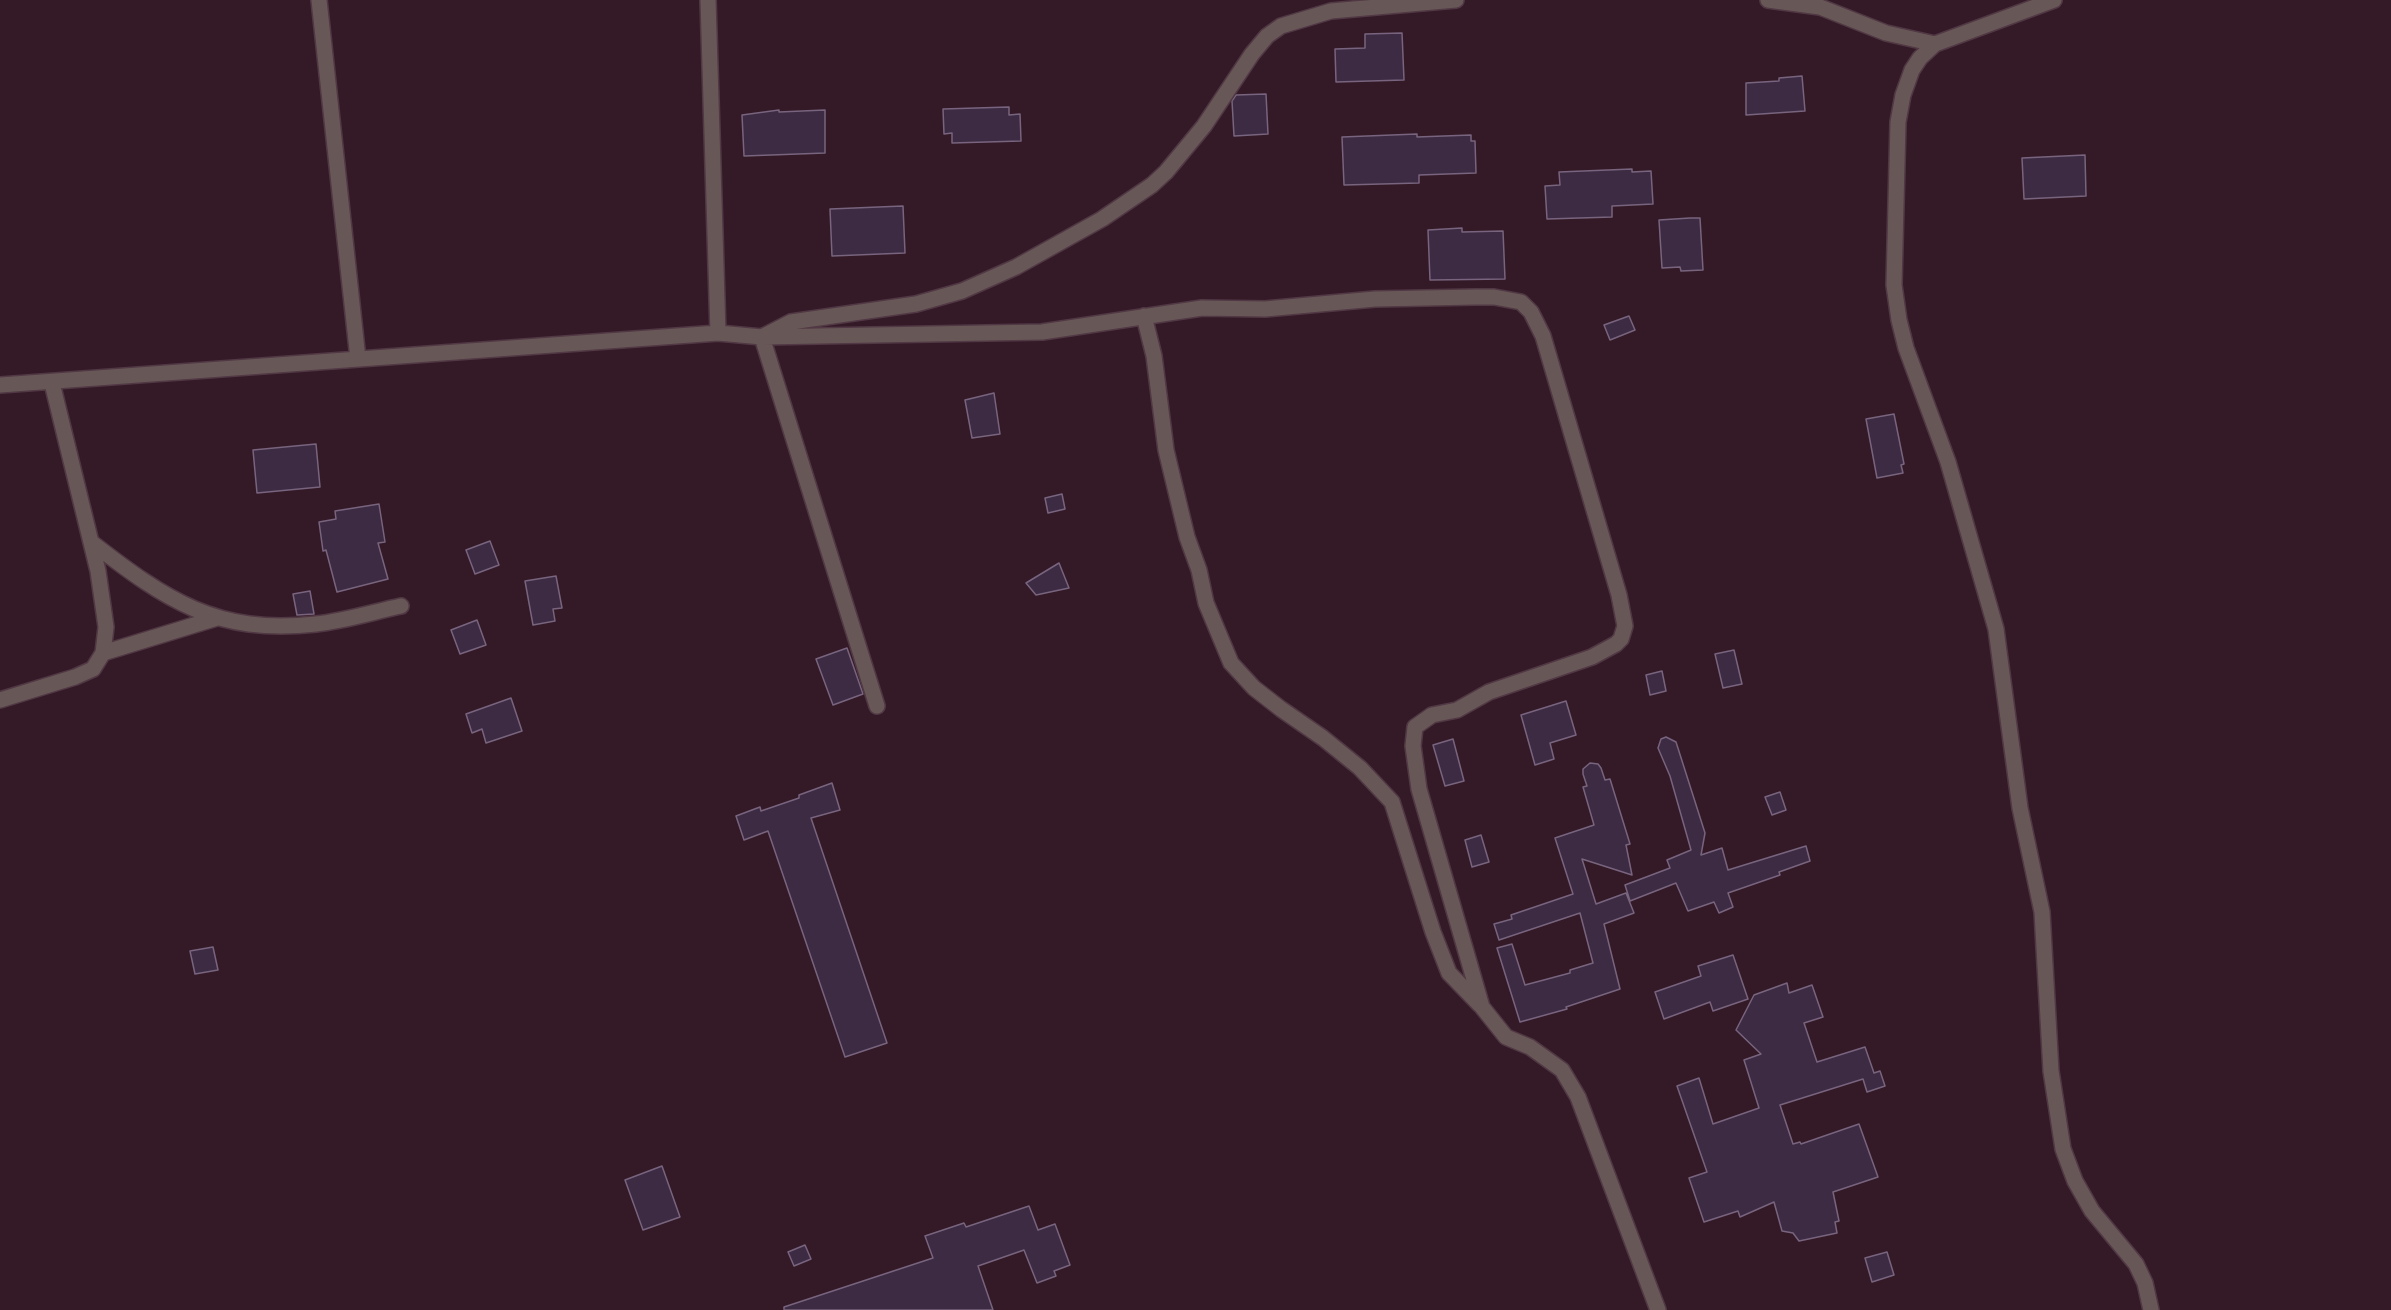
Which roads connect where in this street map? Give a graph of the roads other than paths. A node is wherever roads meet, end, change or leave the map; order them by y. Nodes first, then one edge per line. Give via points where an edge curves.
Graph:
1 (319, 0) edge
2 (708, 0) edge
3 (1456, 0) edge
4 (1768, 0) edge
5 (2054, 0) edge
6 (1331, 6) edge
7 (1935, 44) junction
8 (1144, 316) junction
9 (718, 333) junction
10 (762, 337) junction
11 (358, 359) junction
12 (52, 383) junction
13 (0, 385) edge
14 (91, 542) junction
15 (401, 606) dead end
16 (217, 618) junction
17 (103, 653) junction
18 (0, 700) edge
19 (877, 706) dead end
20 (1482, 1007) junction
21 (1658, 1310) edge
22 (2151, 1310) edge

1 - 11 street
2 - 9 street
3 - 6 street
4 - 7 street via 1820,7 1886,33
5 - 7 street
6 - 10 street via 1281,26 1267,36 1204,126 1152,185 1046,251 939,299 791,322
7 - 22 street via 1912,70 1898,122 1894,285 1899,320 1948,462 1996,629 2020,808 2042,912 2051,1071 2063,1149 2092,1211 2136,1264
8 - 10 street via 1042,332
8 - 20 street via 1154,356 1166,450 1187,537 1206,603 1231,663 1254,688 1360,768 1392,802 1449,973
8 - 20 street via 1202,308 1265,309 1375,299 1494,297 1521,302 1543,336 1613,572 1625,626 1616,644 1592,657 1489,692 1457,710 1432,715 1415,727 1413,746 1419,789
9 - 10 street
9 - 11 street
10 - 19 street
11 - 12 street
12 - 13 street
12 - 14 street
14 - 16 street via 144,583 180,604
14 - 17 street via 106,627
15 - 16 street via 316,624 262,626
16 - 17 street
17 - 18 street via 93,669
20 - 21 street via 1506,1037 1530,1047 1562,1070 1578,1097

